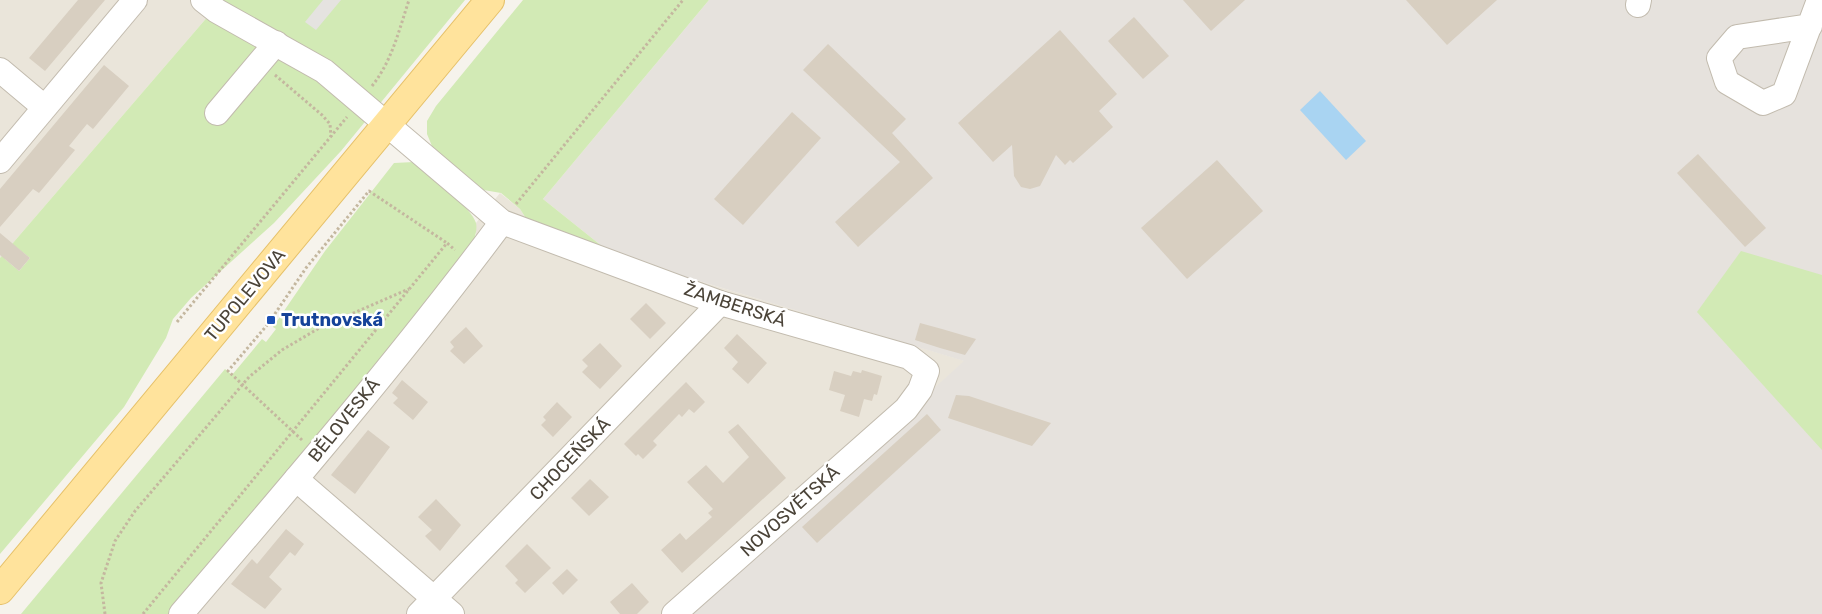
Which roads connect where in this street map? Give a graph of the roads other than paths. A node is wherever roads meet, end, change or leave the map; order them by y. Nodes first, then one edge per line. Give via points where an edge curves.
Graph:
1 (135, 0) edge
2 (202, 0) edge
3 (490, 0) edge
4 (1819, 0) edge
5 (1810, 26) dead end
6 (276, 44) junction
7 (0, 70) edge
8 (44, 107) junction
9 (217, 113) dead end
10 (387, 124) junction
11 (0, 161) edge
12 (502, 222) junction
13 (720, 303) junction
14 (906, 409) joint
15 (296, 479) junction
16 (0, 590) edge
17 (427, 606) edge
18 (181, 614) edge
19 (452, 614) edge
20 (674, 614) edge

1 - 8 street
2 - 6 street
3 - 10 main road, TUPOLEVOVA
4 - 5 street
6 - 9 street
6 - 10 street via 324,71
7 - 8 street
8 - 11 street
10 - 12 street
10 - 16 main road, TUPOLEVOVA
12 - 13 street, ŽAMBERSKÁ
12 - 15 street, BĚLOVESKÁ
13 - 14 street, ŽAMBERSKÁ via 909,357 927,371 920,390
13 - 17 street, CHOCEŇSKÁ
14 - 20 street, NOVOSVĚTSKÁ
15 - 17 street
15 - 18 street, BĚLOVESKÁ
17 - 19 street

